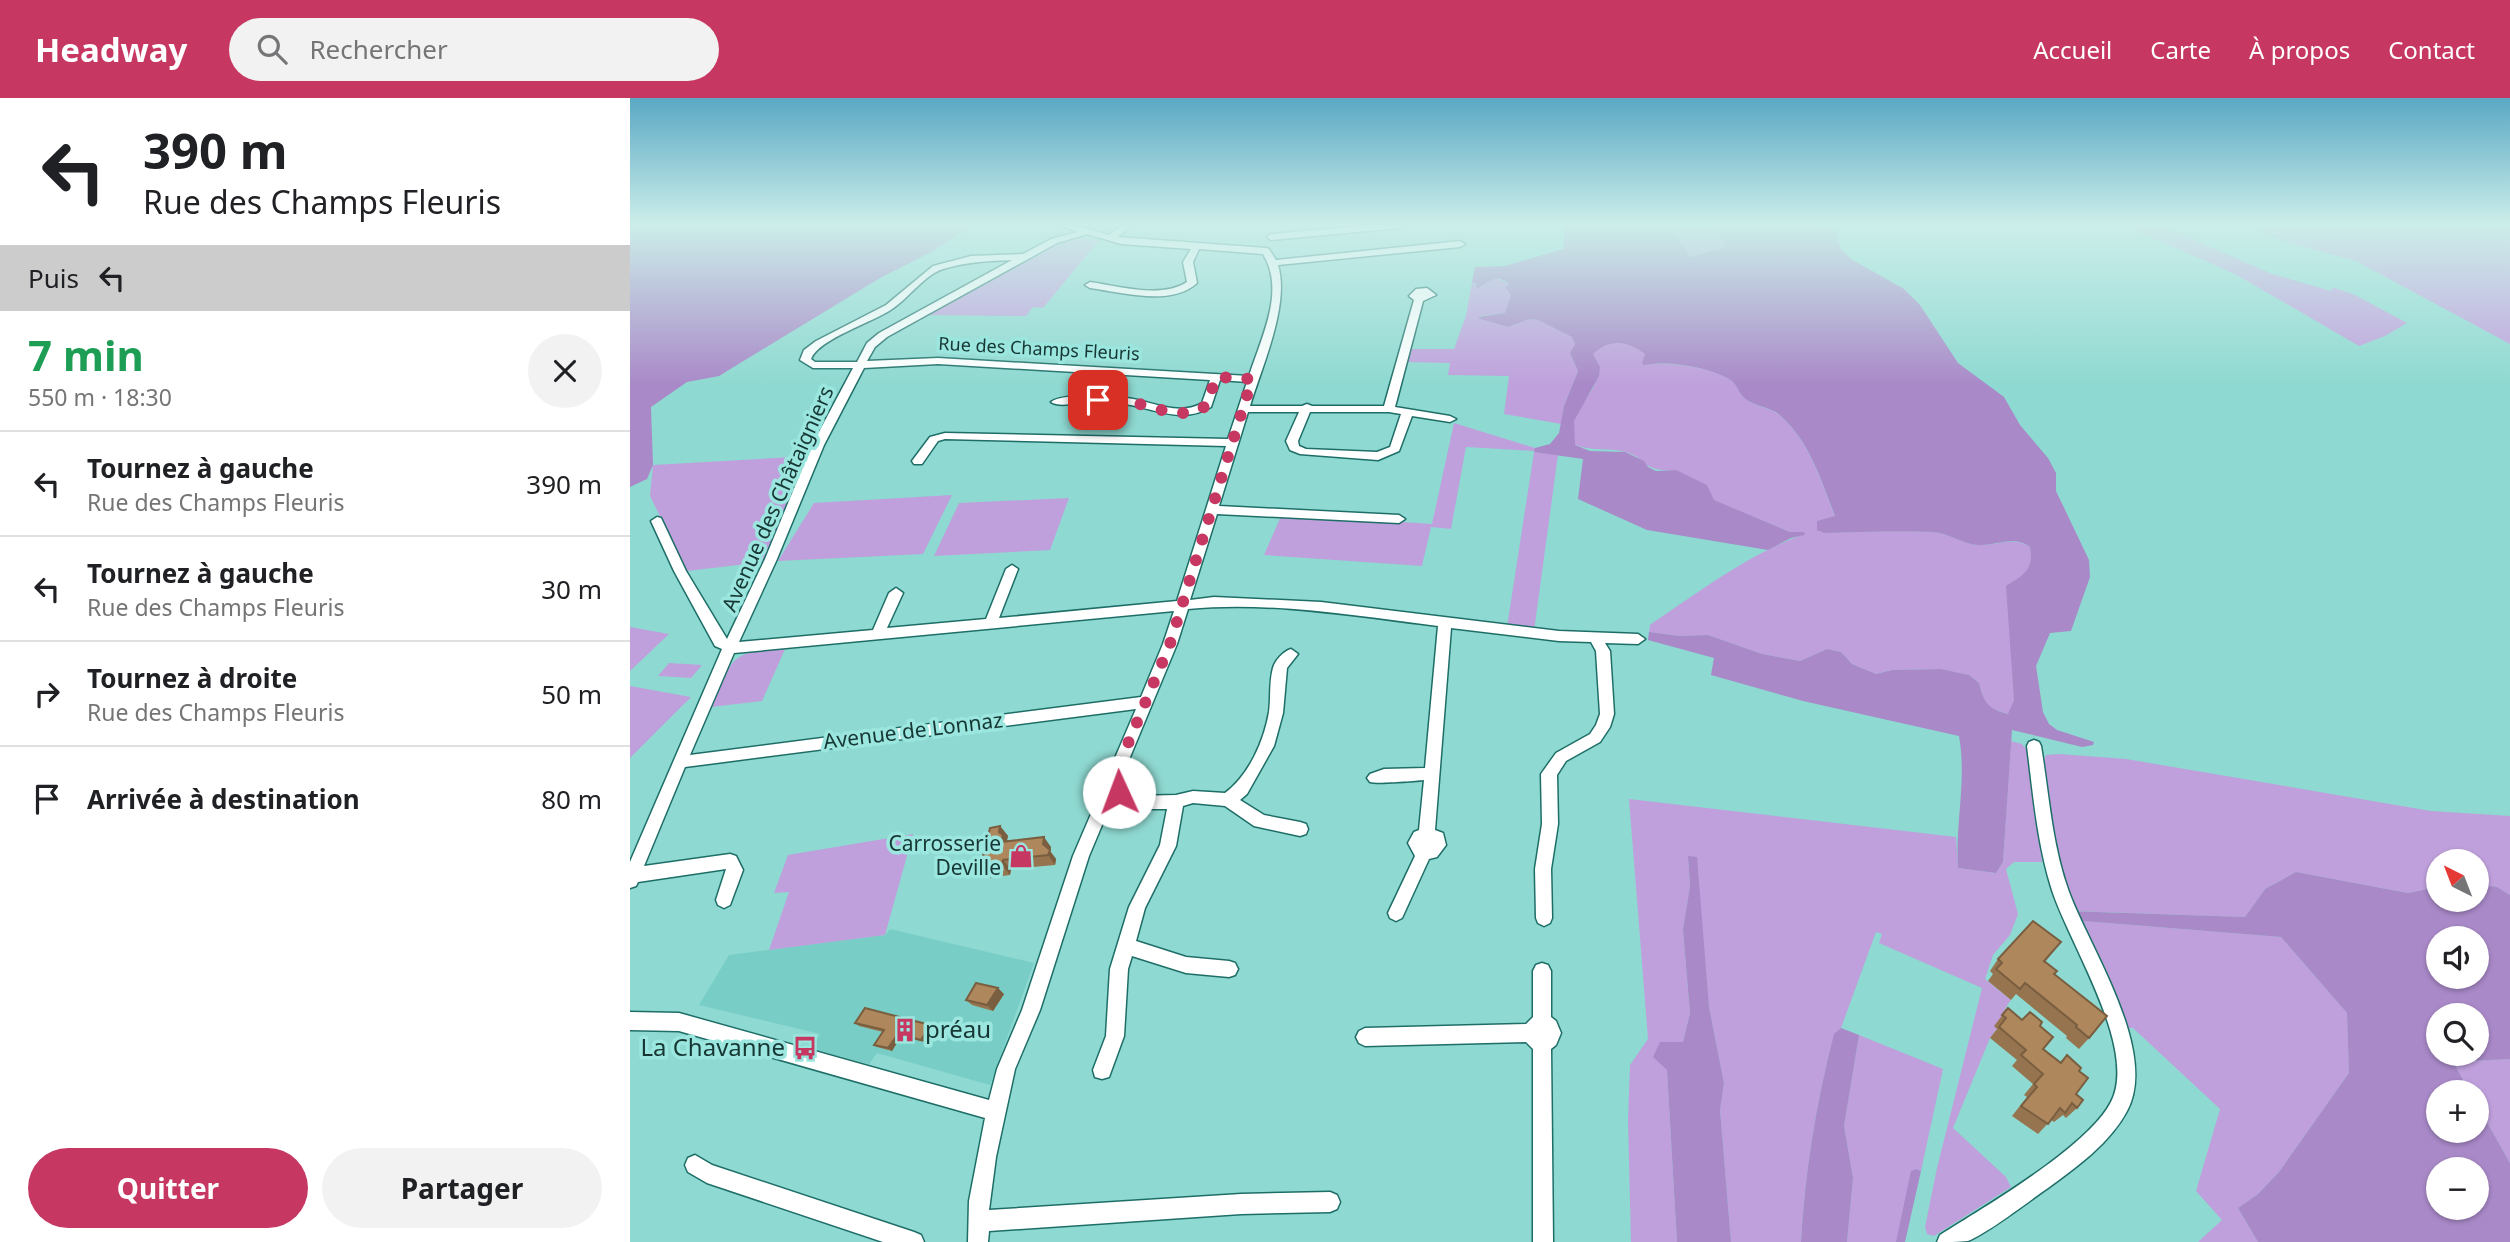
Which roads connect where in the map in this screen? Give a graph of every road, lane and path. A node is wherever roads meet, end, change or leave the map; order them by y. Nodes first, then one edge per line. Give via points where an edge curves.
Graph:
1 (924, 278) edge
2 (987, 278) edge
3 (1191, 278) edge
4 (1275, 278) edge
5 (1090, 285) dead end
6 (1419, 299) dead end
7 (860, 365) junction
8 (1216, 377) junction
9 (1252, 379) junction
10 (1056, 402) dead end
11 (1307, 407) junction
12 (1243, 408) junction
13 (1389, 409) junction
14 (1408, 411) junction
15 (1450, 419) dead end
16 (1234, 443) junction
17 (918, 461) dead end
18 (1213, 510) junction
19 (1399, 519) dead end
20 (657, 521) dead end
21 (1012, 569) dead end
22 (896, 593) dead end
23 (1184, 604) junction
24 (1445, 621) junction
25 (991, 622) junction
26 (878, 634) junction
27 (1595, 637) junction
28 (1638, 639) dead end
29 (731, 648) junction
30 (1291, 654) dead end
31 (1146, 702) junction
32 (2034, 746) dead end
33 (680, 762) junction
34 (1432, 774) junction
35 (1375, 778) dead end
36 (1108, 791) junction
37 (1228, 800) junction
38 (1176, 802) junction
39 (1126, 803) junction
40 (1100, 811) junction
41 (1300, 829) dead end
42 (631, 878) edge
43 (724, 900) dead end
44 (1396, 913) dead end
45 (1544, 918) dead end
46 (1126, 946) junction
47 (1229, 969) dead end
48 (1542, 971) dead end
49 (630, 1021) edge
50 (1539, 1033) junction
51 (1365, 1037) dead end
52 (1102, 1070) dead end
53 (995, 1111) junction
54 (695, 1165) dead end
55 (1330, 1202) dead end
56 (978, 1231) edge
57 (914, 1242) edge
58 (1543, 1242) edge
59 (1947, 1242) edge

1 - 7 street, Avenue des Châtaigniers via 894,304 825,340 805,358 817,365
2 - 7 street, Avenue des Châtaigniers via 879,338
3 - 5 street via 1184,290 1163,293
4 - 9 street via 1276,302
6 - 13 street
7 - 8 street, Rue des Champs Fleuris via 938,361
7 - 29 street, Avenue des Châtaigniers via 824,432
8 - 9 street, Rue des Champs Fleuris
8 - 10 street via 1207,405 1192,412 1125,401
9 - 12 street
11 - 12 street
11 - 13 street
11 - 14 street via 1292,441 1294,448 1378,456 1395,449
12 - 16 street
13 - 14 street
14 - 15 street
16 - 17 street via 945,436 934,439
16 - 18 street
18 - 19 street
18 - 23 street
20 - 29 street via 720,642
21 - 25 street
22 - 26 street
23 - 24 street via 1321,607
23 - 25 street
23 - 31 street
24 - 27 street
24 - 34 street
25 - 26 street
26 - 29 street
27 - 28 street
27 - 45 street via 1603,651 1607,714 1595,738 1561,757 1549,774
29 - 33 street, Avenue des Châtaigniers
30 - 37 street via 1280,667 1276,713 1267,746 1242,789
31 - 33 street, Avenue de Lonnaz
31 - 36 street
32 - 59 street via 2059,887 2118,1028 2125,1089 2118,1111 2096,1136 2017,1197
33 - 42 street, Avenue des Châtaigniers
34 - 35 street
34 - 44 street via 1427,834 1437,838 1438,845 1423,853
36 - 39 street via 1125,793
36 - 40 street
37 - 38 street via 1193,797
37 - 41 street via 1260,821
38 - 39 street
38 - 46 street via 1168,846 1137,907
39 - 40 street via 1115,811
40 - 53 street via 1031,1010 1012,1050
42 - 43 street via 730,861 735,870
46 - 47 street via 1186,965
46 - 52 street via 1119,969 1115,1036
48 - 50 street
49 - 53 street via 679,1022
50 - 51 street
50 - 58 street
53 - 56 street
54 - 57 street via 707,1173
55 - 56 street via 1241,1204

